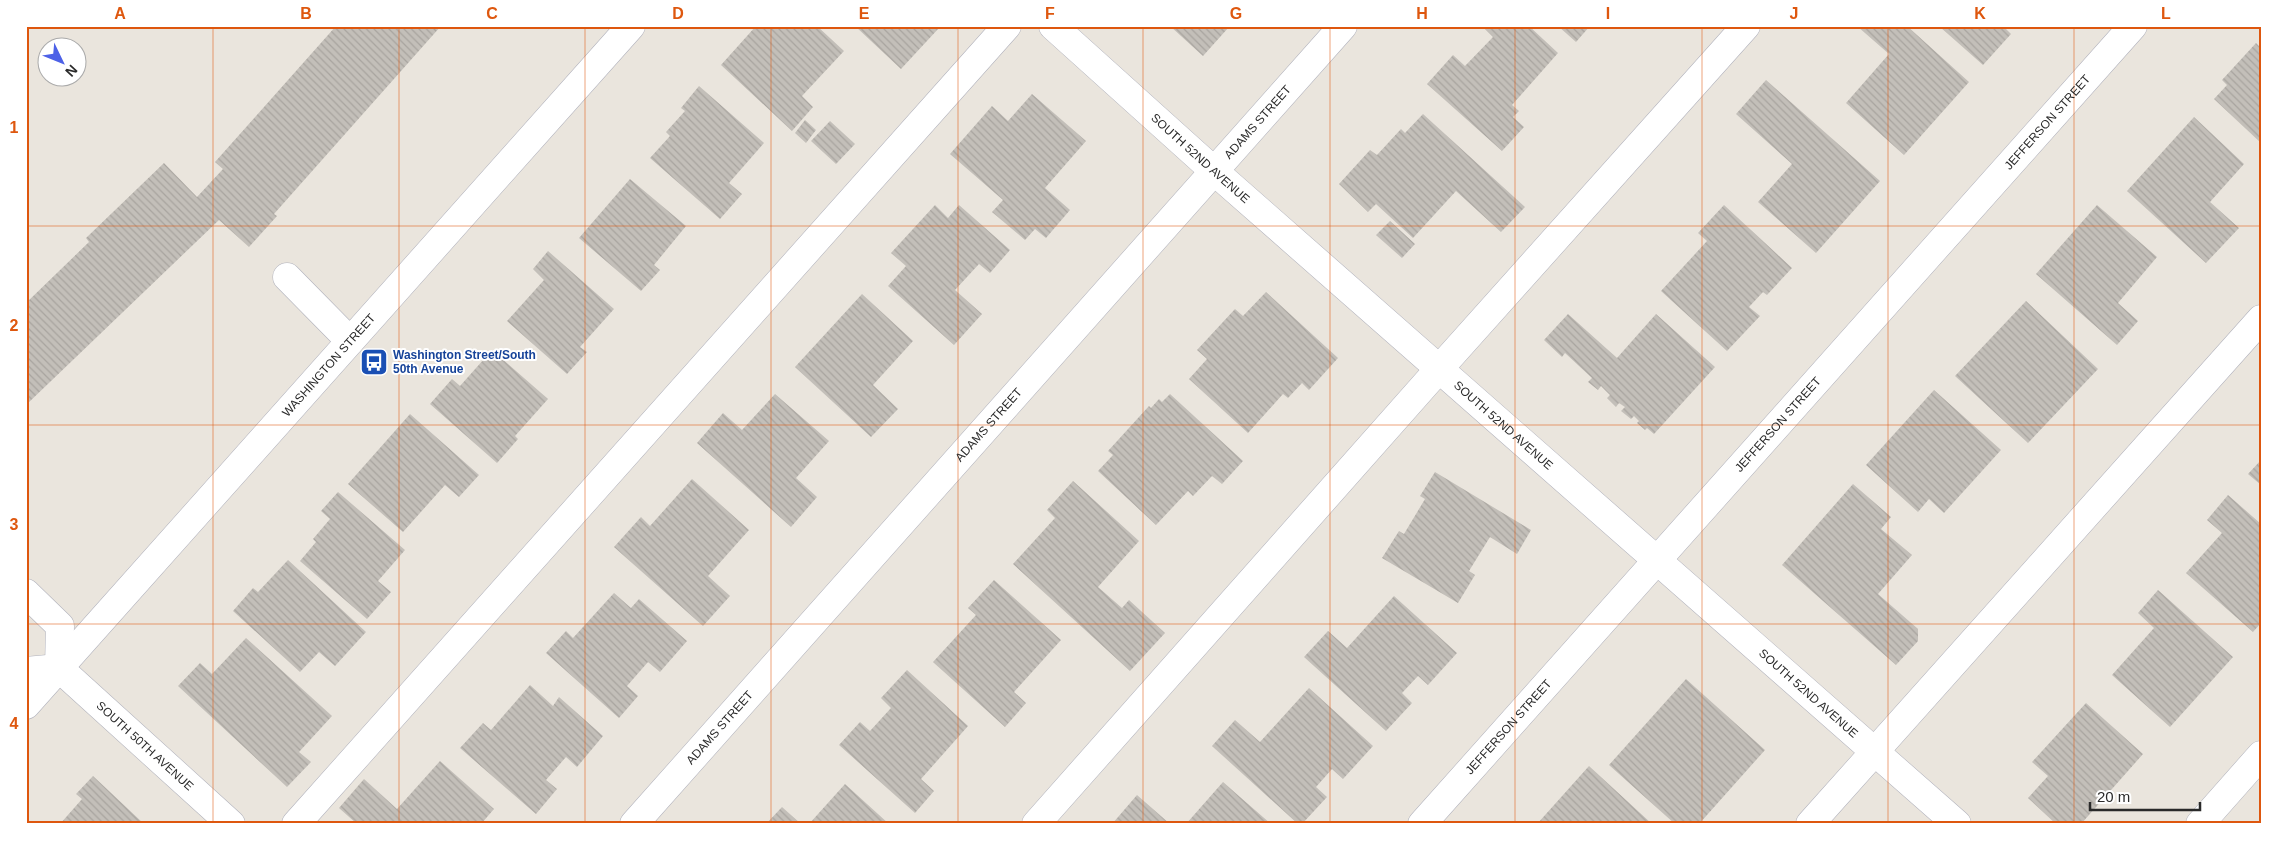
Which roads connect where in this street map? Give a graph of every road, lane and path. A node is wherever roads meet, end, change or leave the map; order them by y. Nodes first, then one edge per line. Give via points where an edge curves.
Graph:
1 (631, 26) edge
2 (1007, 26) edge
3 (1053, 26) edge
4 (1343, 26) edge
5 (1746, 26) edge
6 (2133, 26) edge
7 (1214, 171) junction
8 (287, 277) dead end
9 (2261, 319) edge
10 (350, 341) junction
11 (1439, 369) junction
12 (1658, 561) junction
13 (26, 593) edge
14 (59, 668) junction
15 (26, 672) edge
16 (26, 704) edge
17 (1875, 752) junction
18 (2261, 755) edge
19 (231, 824) edge
20 (296, 824) edge
21 (634, 824) edge
22 (1036, 824) edge
23 (1422, 824) edge
24 (1810, 824) edge
25 (1957, 824) edge
26 (2200, 824) edge

1 - 10 street, WASHINGTON STREET
2 - 20 street
3 - 7 street, SOUTH 52ND AVENUE
4 - 7 street, ADAMS STREET
5 - 11 street
6 - 12 street, JEFFERSON STREET
7 - 11 street, SOUTH 52ND AVENUE
7 - 21 street, ADAMS STREET
8 - 10 street
9 - 17 street
10 - 14 street, WASHINGTON STREET
11 - 12 street, SOUTH 52ND AVENUE
11 - 22 street
12 - 17 street, SOUTH 52ND AVENUE
12 - 23 street, JEFFERSON STREET
13 - 14 street via 60,626
14 - 15 street
14 - 16 street, WASHINGTON STREET
14 - 19 street, SOUTH 50TH AVENUE
17 - 24 street
17 - 25 street, SOUTH 52ND AVENUE
18 - 26 street

